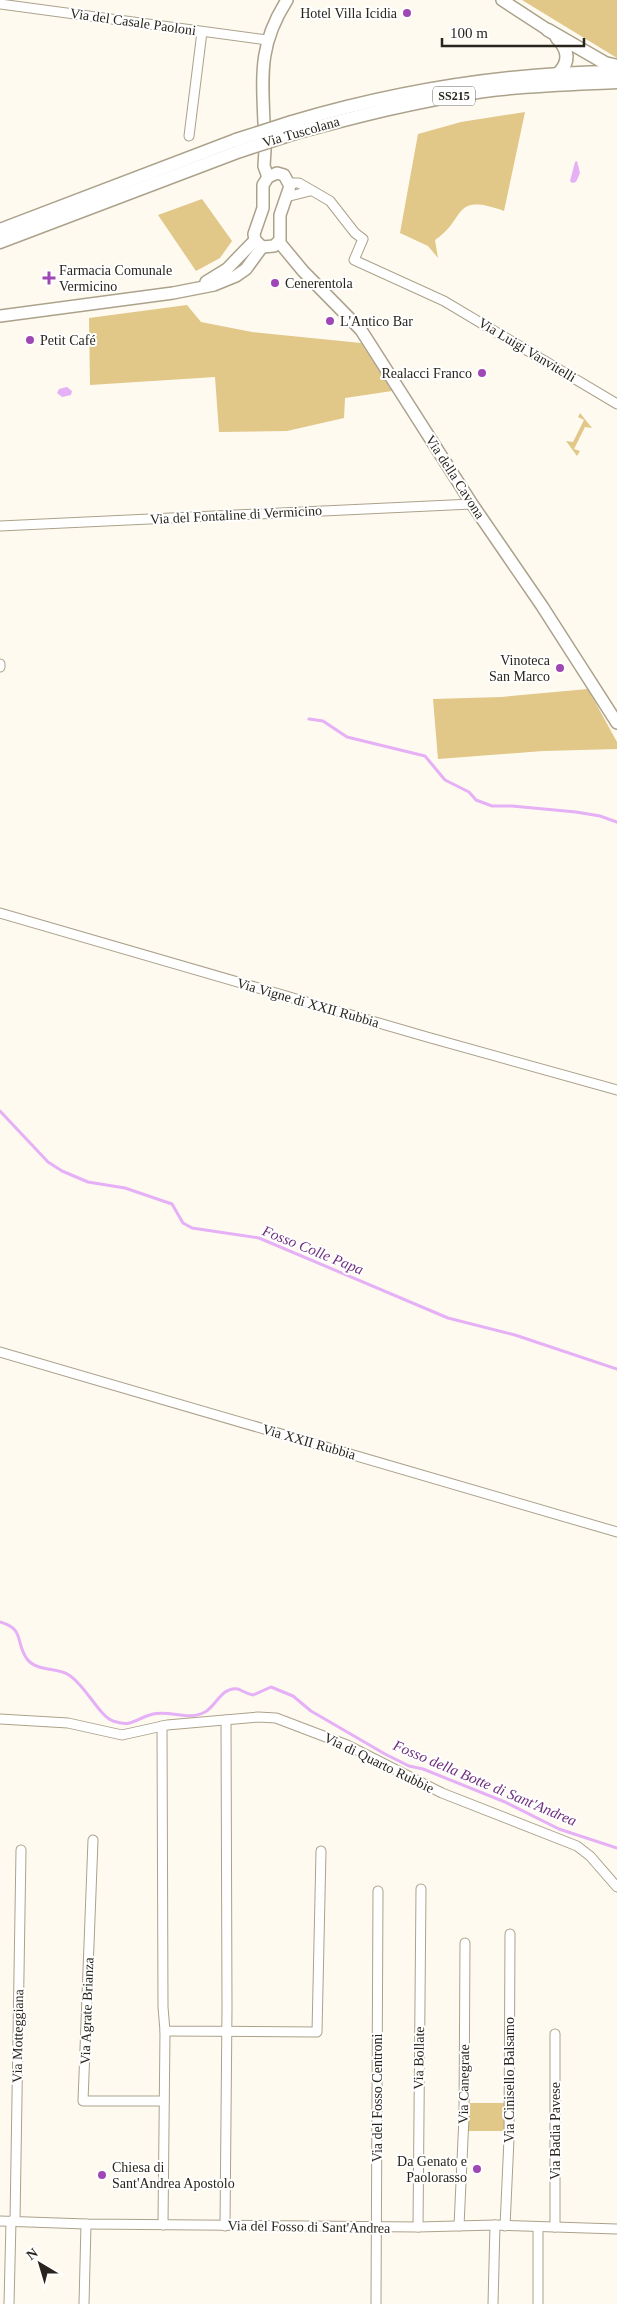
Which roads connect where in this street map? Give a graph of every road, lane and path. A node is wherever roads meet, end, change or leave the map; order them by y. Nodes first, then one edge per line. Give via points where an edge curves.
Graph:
1 (287, 0) edge
2 (502, 0) edge
3 (0, 4) edge
4 (548, 30) junction
5 (202, 32) junction
6 (267, 40) junction
7 (617, 66) edge
8 (617, 72) edge
9 (558, 74) junction
10 (617, 82) edge
11 (264, 123) dead end
12 (294, 127) junction
13 (190, 136) dead end
14 (238, 146) junction
15 (289, 183) junction
16 (310, 191) junction
17 (286, 197) junction
18 (0, 230) edge
19 (0, 242) edge
20 (279, 242) junction
21 (258, 243) junction
22 (0, 316) edge
23 (617, 404) edge
24 (472, 504) junction
25 (0, 526) edge
26 (617, 723) edge
27 (0, 913) edge
28 (617, 1090) edge
29 (0, 1352) edge
30 (617, 1532) edge
31 (0, 1719) edge
32 (226, 1720) junction
33 (162, 1726) junction
34 (93, 1840) dead end
35 (21, 1850) dead end
36 (321, 1851) dead end
37 (617, 1887) edge
38 (421, 1889) dead end
39 (378, 1891) dead end
40 (510, 1934) dead end
41 (465, 1943) dead end
42 (165, 2031) junction
43 (227, 2032) junction
44 (555, 2034) dead end
45 (164, 2101) junction
46 (0, 2221) edge
47 (13, 2221) junction
48 (86, 2224) junction
49 (163, 2225) junction
50 (495, 2225) junction
51 (225, 2226) junction
52 (459, 2226) junction
53 (505, 2226) junction
54 (376, 2227) junction
55 (538, 2227) junction
56 (418, 2228) junction
57 (555, 2228) junction
58 (617, 2228) edge
59 (9, 2304) edge
60 (84, 2304) edge
61 (376, 2304) edge
62 (493, 2304) edge
63 (538, 2304) edge

1 - 6 main road
2 - 4 main road
3 - 5 street, Via del Casale Paoloni
4 - 7 main road
4 - 9 main road via 567,53 566,63
5 - 6 street, Via del Casale Paoloni
5 - 13 street
6 - 11 main road via 262,67
8 - 9 main road, Via Tuscolana / SS215
9 - 12 main road, Via Tuscolana / SS215 via 436,88 389,97
10 - 12 main road, Via Tuscolana / SS215 via 541,85 479,92
12 - 14 main road, Via Tuscolana / SS215, bridge
14 - 18 main road, Via Tuscolana / SS215
14 - 19 main road, Via Tuscolana / SS215
15 - 16 street via 298,183
15 - 17 main road
15 - 21 main road via 284,175 273,175 263,185 262,208 254,234
16 - 17 street
16 - 23 street, Via Luigi Vanvitelli via 336,207 363,239 354,260 436,297
17 - 20 main road via 280,215
20 - 21 main road via 274,246
20 - 24 main road, Via della Cavona via 361,330
21 - 22 main road via 246,269 214,285
24 - 25 street, Via del Fontaline di Vermicino
24 - 26 main road, Via della Cavona
27 - 28 street, Via Vigne di XXII Rubbia
29 - 30 street, Via XXII Rubbia
31 - 33 street, Via di Quarto Rubbie via 68,1723 122,1735
32 - 33 street, Via di Quarto Rubbie
32 - 37 street, Via di Quarto Rubbie via 276,1718 347,1745 442,1793 577,1846
32 - 43 street
33 - 42 street via 162,2007
34 - 45 street, Via Agrate Brianza via 84,2101
35 - 47 street, Via Motteggiana
36 - 43 street via 317,2032
38 - 56 street, Via Bollate
39 - 54 street, Via del Fosso Centroni
40 - 53 street, Via Cinisello Balsamo via 509,2139
41 - 52 street, Via Canegrate via 464,2116
42 - 43 street
42 - 45 street
43 - 51 street
44 - 57 street, Via Badia Pavese
45 - 49 street
46 - 47 street, Via del Fosso di Sant'Andrea
47 - 48 street, Via del Fosso di Sant'Andrea
47 - 59 street, Via Motteggiana
48 - 49 street, Via del Fosso di Sant'Andrea
48 - 60 street
49 - 51 street, Via del Fosso di Sant'Andrea
50 - 52 street, Via del Fosso di Sant'Andrea
50 - 53 street, Via del Fosso di Sant'Andrea
50 - 62 street
51 - 54 street, Via del Fosso di Sant'Andrea
52 - 56 street, Via del Fosso di Sant'Andrea
53 - 55 street, Via del Fosso di Sant'Andrea
54 - 56 street, Via del Fosso di Sant'Andrea
54 - 61 street, Via del Fosso Centroni
55 - 57 street, Via del Fosso di Sant'Andrea
55 - 63 street
57 - 58 street, Via del Fosso di Sant'Andrea

